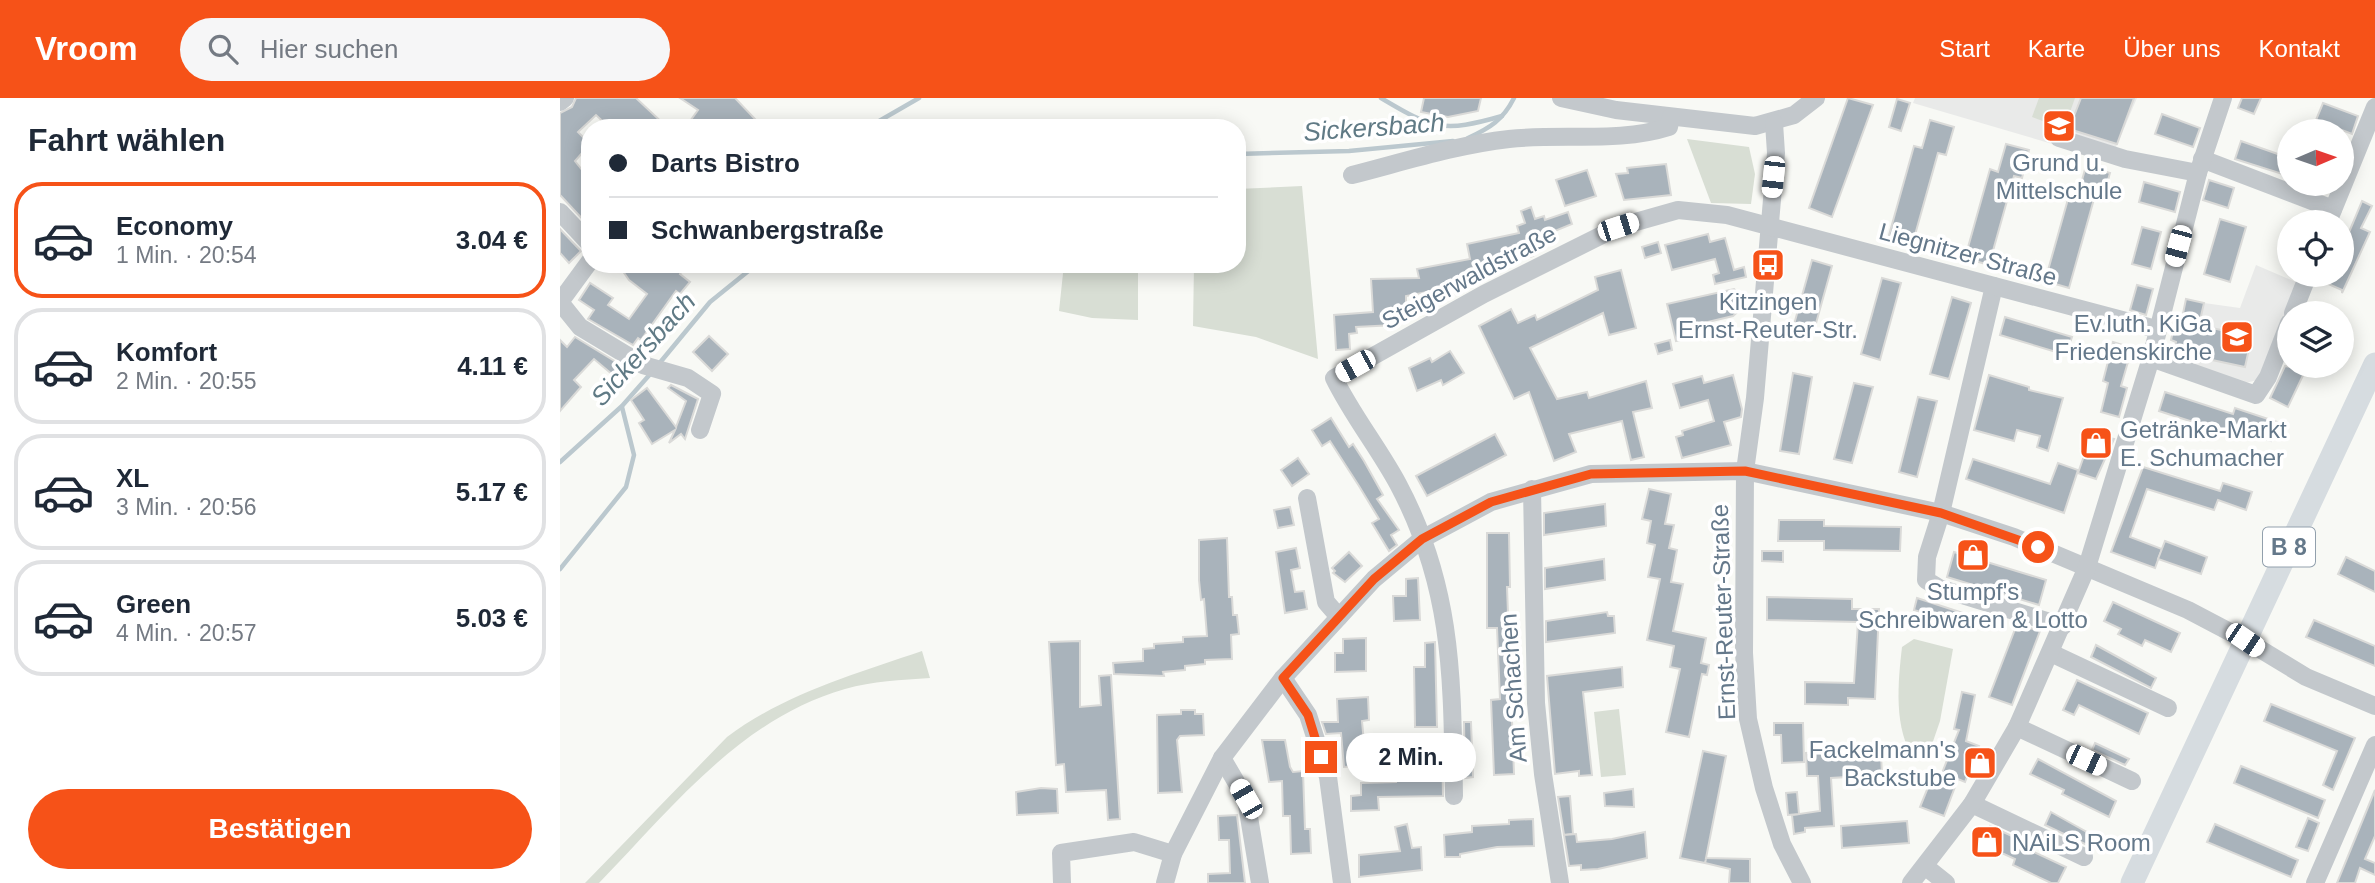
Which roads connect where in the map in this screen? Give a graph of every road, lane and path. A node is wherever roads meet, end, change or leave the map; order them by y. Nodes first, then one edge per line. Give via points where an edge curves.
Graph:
1 (565, 98) edge
2 (1561, 98) edge
3 (1816, 98) edge
4 (2223, 98) edge
5 (560, 102) edge
6 (2375, 107) edge
7 (1671, 117) junction
8 (1773, 123) junction
9 (2059, 138) dead end
10 (2200, 166) junction
11 (1352, 175) dead end
12 (2315, 210) edge
13 (2333, 210) edge
14 (560, 212) edge
15 (1768, 225) junction
16 (581, 234) edge
17 (581, 273) edge
18 (1994, 286) junction
19 (560, 302) edge
20 (560, 302) edge
21 (2157, 324) junction
22 (2277, 354) edge
23 (2151, 358) junction
24 (2375, 364) edge
25 (700, 430) dead end
26 (1745, 471) junction
27 (1532, 489) junction
28 (1307, 498) dead end
29 (1941, 513) junction
30 (1422, 539) junction
31 (2087, 567) junction
32 (1339, 617) junction
33 (2063, 626) junction
34 (2245, 640) junction
35 (2051, 653) junction
36 (1283, 678) junction
37 (2375, 706) edge
38 (2168, 708) dead end
39 (2017, 727) junction
40 (2375, 745) edge
41 (1222, 758) junction
42 (2132, 781) dead end
43 (1454, 796) dead end
44 (1972, 804) junction
45 (1173, 854) junction
46 (2084, 857) dead end
47 (1926, 867) junction
48 (1062, 883) edge
49 (1165, 883) edge
50 (1259, 883) edge
51 (1342, 883) edge
52 (1560, 883) edge
53 (1802, 883) edge
54 (1911, 883) edge
55 (1946, 883) edge
56 (2132, 883) edge
57 (2315, 883) edge

1 - 5 street
2 - 7 street
3 - 8 street via 1805,109
4 - 10 street
6 - 13 street
7 - 8 street via 1755,127
7 - 11 street via 1669,127 1643,135 1507,139
8 - 15 street, Ernst-Reuter-Straße via 1776,153
9 - 10 street via 2125,159
10 - 12 street
10 - 21 street
14 - 16 street
15 - 18 street, Liegnitzer Straße
15 - 26 street, Ernst-Reuter-Straße
15 - 30 street, Steigerwaldstraße via 1727,215 1678,211 1618,227 1484,294 1334,378 1398,484
17 - 19 street
18 - 21 street, Liegnitzer Straße
18 - 29 street
20 - 25 street via 580,327 645,366 688,378 712,394
21 - 23 street
22 - 23 street via 2256,395
23 - 31 street
24 - 34 main road, B 8
26 - 27 street via 1617,471
26 - 29 street
26 - 53 street, Ernst-Reuter-Straße via 1742,583 1748,719 1782,844
27 - 30 street via 1491,502
27 - 52 street, Am Schachen via 1536,703
28 - 32 street via 1326,602
29 - 31 street
29 - 33 street via 1927,557 1926,580
30 - 32 street via 1374,579
30 - 43 street via 1438,584 1448,634
31 - 33 street
31 - 34 street
32 - 36 street
33 - 35 street
34 - 37 street via 2306,677
34 - 56 main road, B 8
35 - 38 street
35 - 39 street
36 - 41 street
36 - 51 street via 1308,715 1328,777
39 - 42 street
39 - 44 street
40 - 57 street
41 - 45 street
41 - 50 street via 1246,799
44 - 46 street
44 - 47 street
45 - 48 street via 1134,842 1061,853
45 - 49 street
47 - 54 street
47 - 55 street

